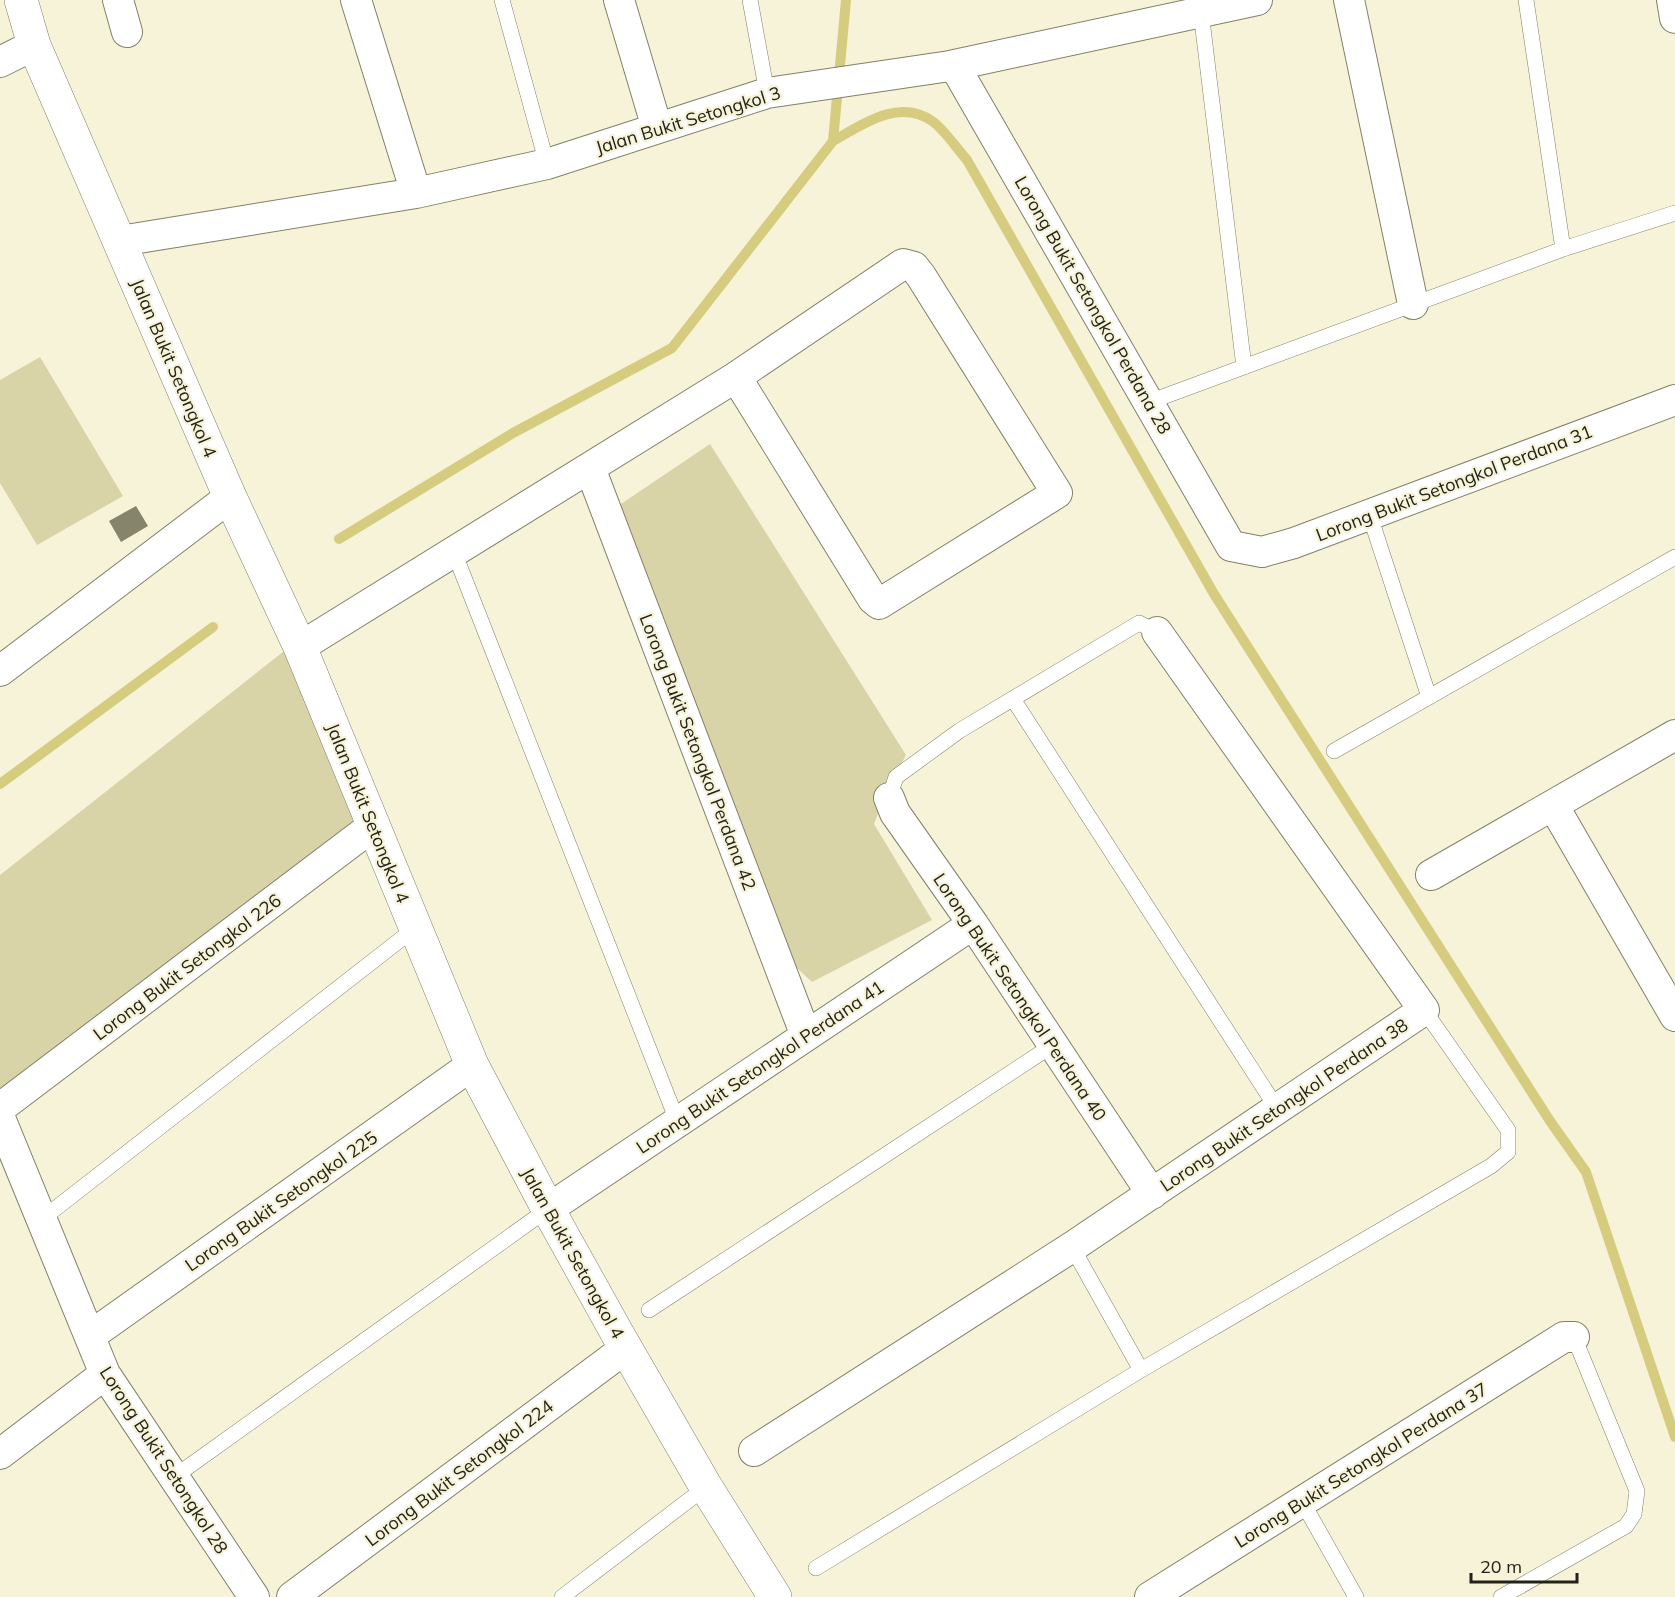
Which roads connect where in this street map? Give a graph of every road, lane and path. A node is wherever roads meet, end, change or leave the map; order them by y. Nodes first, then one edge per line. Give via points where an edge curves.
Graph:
1 (21, 0) edge
2 (118, 0) edge
3 (356, 0) edge
4 (502, 0) edge
5 (619, 0) edge
6 (750, 0) edge
7 (1257, 0) edge
8 (1349, 0) edge
9 (1526, 0) edge
10 (1672, 0) edge
11 (1218, 6) edge
12 (1675, 18) edge
13 (127, 32) dead end
14 (34, 45) junction
15 (0, 62) edge
16 (952, 65) junction
17 (768, 93) junction
18 (657, 128) junction
19 (547, 164) junction
20 (416, 193) junction
21 (1675, 213) edge
22 (120, 241) junction
23 (1563, 249) junction
24 (1413, 304) junction
25 (1244, 367) junction
26 (736, 377) junction
27 (1675, 400) edge
28 (1149, 402) junction
29 (590, 468) junction
30 (230, 497) junction
31 (1369, 513) junction
32 (1231, 546) joint
33 (454, 552) junction
34 (1675, 557) edge
35 (1157, 632) joint
36 (300, 647) junction
37 (0, 671) edge
38 (1429, 697) junction
39 (1013, 699) junction
40 (1675, 735) edge
41 (1334, 751) dead end
42 (889, 798) joint
43 (1553, 805) junction
44 (374, 825) junction
45 (1431, 875) dead end
46 (973, 924) junction
47 (414, 929) junction
48 (1424, 1010) junction
49 (1675, 1016) edge
50 (806, 1036) junction
51 (1053, 1045) junction
52 (472, 1065) junction
53 (0, 1108) edge
54 (1278, 1110) junction
55 (0, 1118) edge
56 (678, 1123) junction
57 (1152, 1194) junction
58 (548, 1209) junction
59 (42, 1219) junction
60 (1072, 1247) junction
61 (649, 1310) dead end
62 (90, 1336) junction
63 (1574, 1337) joint
64 (626, 1348) junction
65 (1141, 1370) junction
66 (105, 1374) junction
67 (754, 1451) dead end
68 (0, 1454) edge
69 (174, 1478) junction
70 (706, 1487) junction
71 (1303, 1503) junction
72 (816, 1569) dead end
73 (254, 1597) edge
74 (292, 1597) edge
75 (562, 1597) edge
76 (775, 1597) edge
77 (1149, 1597) edge
78 (1356, 1597) edge
79 (1501, 1597) edge

1 - 14 street, Jalan Bukit Setongkol 4
2 - 13 street
3 - 20 street
4 - 19 lane
5 - 18 street
6 - 17 lane
7 - 11 street, Jalan Bukit Setongkol 3
8 - 24 street
9 - 23 lane
10 - 12 street
11 - 16 street, Jalan Bukit Setongkol 3
11 - 25 lane
14 - 15 street
14 - 22 street, Jalan Bukit Setongkol 4
16 - 17 street, Jalan Bukit Setongkol 3
16 - 28 street, Lorong Bukit Setongkol Perdana 28
17 - 18 street, Jalan Bukit Setongkol 3
18 - 19 street, Jalan Bukit Setongkol 3
19 - 20 street, Jalan Bukit Setongkol 3
20 - 22 street, Jalan Bukit Setongkol 3
21 - 23 lane
22 - 30 street, Jalan Bukit Setongkol 4
23 - 24 lane
24 - 25 lane
25 - 28 lane
26 - 26 street via 903,264 914,267 1057,494 879,603
26 - 29 street
27 - 31 street, Lorong Bukit Setongkol Perdana 31
28 - 32 street, Lorong Bukit Setongkol Perdana 28
29 - 33 street
29 - 50 street, Lorong Bukit Setongkol Perdana 42
30 - 36 street, Jalan Bukit Setongkol 4
30 - 37 street
31 - 32 street, Lorong Bukit Setongkol Perdana 31 via 1262,552
31 - 38 lane
33 - 36 street
33 - 56 lane
34 - 38 lane
35 - 39 lane via 1138,623
35 - 48 street, Lorong Bukit Setongkol Perdana 38
36 - 44 street, Jalan Bukit Setongkol 4
38 - 41 lane
39 - 42 lane via 958,731 896,777
39 - 54 lane
40 - 43 street
42 - 46 street, Lorong Bukit Setongkol Perdana 40 via 895,813
43 - 45 street
43 - 49 street
44 - 47 street, Jalan Bukit Setongkol 4
44 - 53 street, Lorong Bukit Setongkol 226
46 - 50 street, Lorong Bukit Setongkol Perdana 41
46 - 51 street, Lorong Bukit Setongkol Perdana 40
47 - 52 street, Jalan Bukit Setongkol 4
47 - 59 lane
48 - 54 street, Lorong Bukit Setongkol Perdana 38
48 - 65 lane via 1508,1130 1508,1152 1491,1166
50 - 56 street, Lorong Bukit Setongkol Perdana 41
51 - 57 street, Lorong Bukit Setongkol Perdana 40
51 - 61 lane
52 - 58 street, Jalan Bukit Setongkol 4
52 - 62 street, Lorong Bukit Setongkol 225
54 - 57 street, Lorong Bukit Setongkol Perdana 38
55 - 59 street, Lorong Bukit Setongkol 28
56 - 58 street, Lorong Bukit Setongkol Perdana 41
57 - 60 street, Lorong Bukit Setongkol Perdana 38
58 - 64 street, Jalan Bukit Setongkol 4
58 - 69 lane
59 - 62 street, Lorong Bukit Setongkol 28
60 - 65 lane
60 - 67 street, Lorong Bukit Setongkol Perdana 38
62 - 66 street, Lorong Bukit Setongkol 28
63 - 71 street, Lorong Bukit Setongkol Perdana 37 via 1564,1337
63 - 79 lane via 1637,1491 1634,1514 1626,1526
64 - 70 street, Jalan Bukit Setongkol 4
64 - 74 street, Lorong Bukit Setongkol 224
65 - 72 lane
66 - 68 street
66 - 69 street, Lorong Bukit Setongkol 28
69 - 73 street, Lorong Bukit Setongkol 28
70 - 75 lane
70 - 76 street, Jalan Bukit Setongkol 4
71 - 77 street, Lorong Bukit Setongkol Perdana 37
71 - 78 lane

